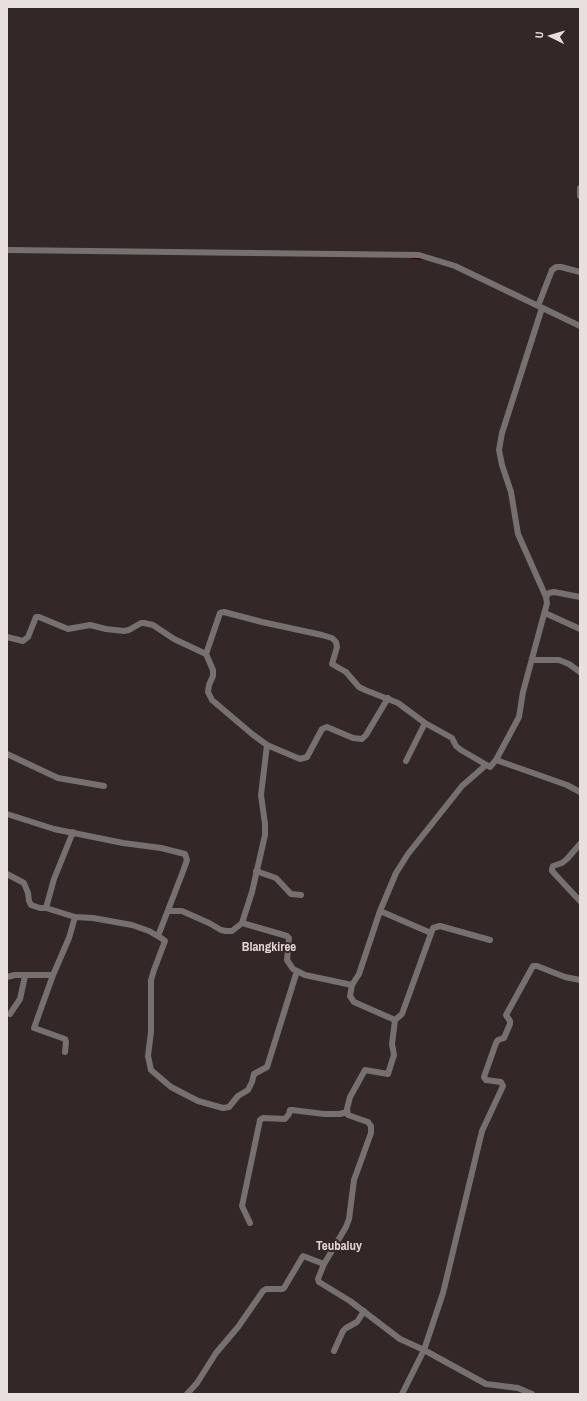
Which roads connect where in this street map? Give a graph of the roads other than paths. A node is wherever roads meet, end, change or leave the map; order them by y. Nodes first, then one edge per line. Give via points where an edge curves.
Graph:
1 (580, 188) edge
2 (580, 196) edge
3 (7, 250) edge
4 (580, 272) edge
5 (540, 307) junction
6 (580, 326) edge
7 (546, 597) junction
8 (580, 597) edge
9 (545, 614) junction
10 (580, 628) edge
11 (7, 638) edge
12 (206, 654) junction
13 (532, 660) junction
14 (580, 672) edge
15 (388, 698) junction
16 (425, 723) junction
17 (268, 744) junction
18 (7, 754) edge
19 (496, 760) junction
20 (406, 761) dead end
21 (486, 765) junction
22 (104, 786) dead end
23 (580, 792) edge
24 (7, 814) edge
25 (73, 832) junction
26 (580, 844) edge
27 (256, 871) junction
28 (7, 874) edge
29 (301, 895) dead end
30 (580, 901) edge
31 (46, 908) junction
32 (169, 911) junction
33 (380, 911) junction
34 (75, 918) junction
35 (242, 923) junction
36 (431, 933) junction
37 (158, 936) junction
38 (490, 940) dead end
39 (297, 971) junction
40 (53, 975) junction
41 (25, 976) junction
42 (7, 977) edge
43 (580, 980) edge
44 (352, 985) junction
45 (10, 1014) dead end
46 (395, 1020) junction
47 (65, 1052) dead end
48 (347, 1112) junction
49 (250, 1223) dead end
50 (324, 1264) junction
51 (364, 1311) junction
52 (424, 1350) junction
53 (334, 1351) dead end
54 (189, 1392) edge
55 (402, 1394) edge
56 (532, 1394) edge

1 - 2 street
3 - 5 street via 419,255 455,266
4 - 5 street via 561,267 552,270
5 - 6 street
5 - 7 street via 502,433 500,457 511,492 518,534
7 - 8 street via 554,592
7 - 9 street
9 - 10 street
9 - 13 street
11 - 12 street via 24,641 36,617 68,629 90,625 124,631 130,630 140,622 153,625 174,639
12 - 15 street via 222,612 322,635 336,642 332,664 346,672 365,690
12 - 17 street via 213,670 209,696 252,734
13 - 14 street via 559,660
13 - 19 street via 519,717
15 - 16 street
15 - 17 street via 362,739 352,738 327,727 322,729 304,759
16 - 20 street
16 - 21 street via 452,738 461,750
17 - 27 street via 261,796 265,835
18 - 22 street via 58,778
19 - 21 street via 490,767
19 - 23 street
21 - 33 street via 462,786 408,854 396,873
24 - 25 street via 54,829
25 - 31 street via 54,879
25 - 32 street via 185,854 187,860
26 - 30 street via 562,863 553,866 552,871
27 - 29 street via 276,878 291,894
27 - 35 street
28 - 31 street via 24,883 31,904
31 - 34 street
32 - 35 street via 182,911 226,931 232,931
32 - 37 street
33 - 36 street
33 - 44 street via 359,974
34 - 37 street via 93,918 132,925
34 - 40 street
35 - 39 street via 289,938 288,963
36 - 38 street via 433,928 440,926
36 - 46 street via 402,1014
37 - 39 street via 165,941 152,980 148,1056 151,1070 171,1087 198,1101 217,1107 229,1107 238,1096 248,1090 254,1074 267,1067
39 - 44 street
40 - 41 street
40 - 47 street via 34,1028 65,1039
41 - 42 street
41 - 45 street via 20,999
43 - 52 street via 533,966 506,1015 510,1024 504,1038 496,1042 484,1077 486,1080 501,1082 503,1086 482,1131 442,1293
44 - 46 street via 350,996 354,1002
46 - 48 street via 392,1044 394,1056 389,1073 386,1075 364,1071 350,1096
48 - 49 street via 324,1114 290,1110 285,1119 260,1120 242,1206
48 - 50 street via 350,1116 369,1124 371,1133 354,1180 349,1219
50 - 51 street via 319,1282
50 - 54 street via 303,1256 284,1288 263,1291
51 - 52 street via 400,1339
51 - 53 street via 357,1322 343,1331
52 - 55 street
52 - 56 street via 486,1384 518,1388

